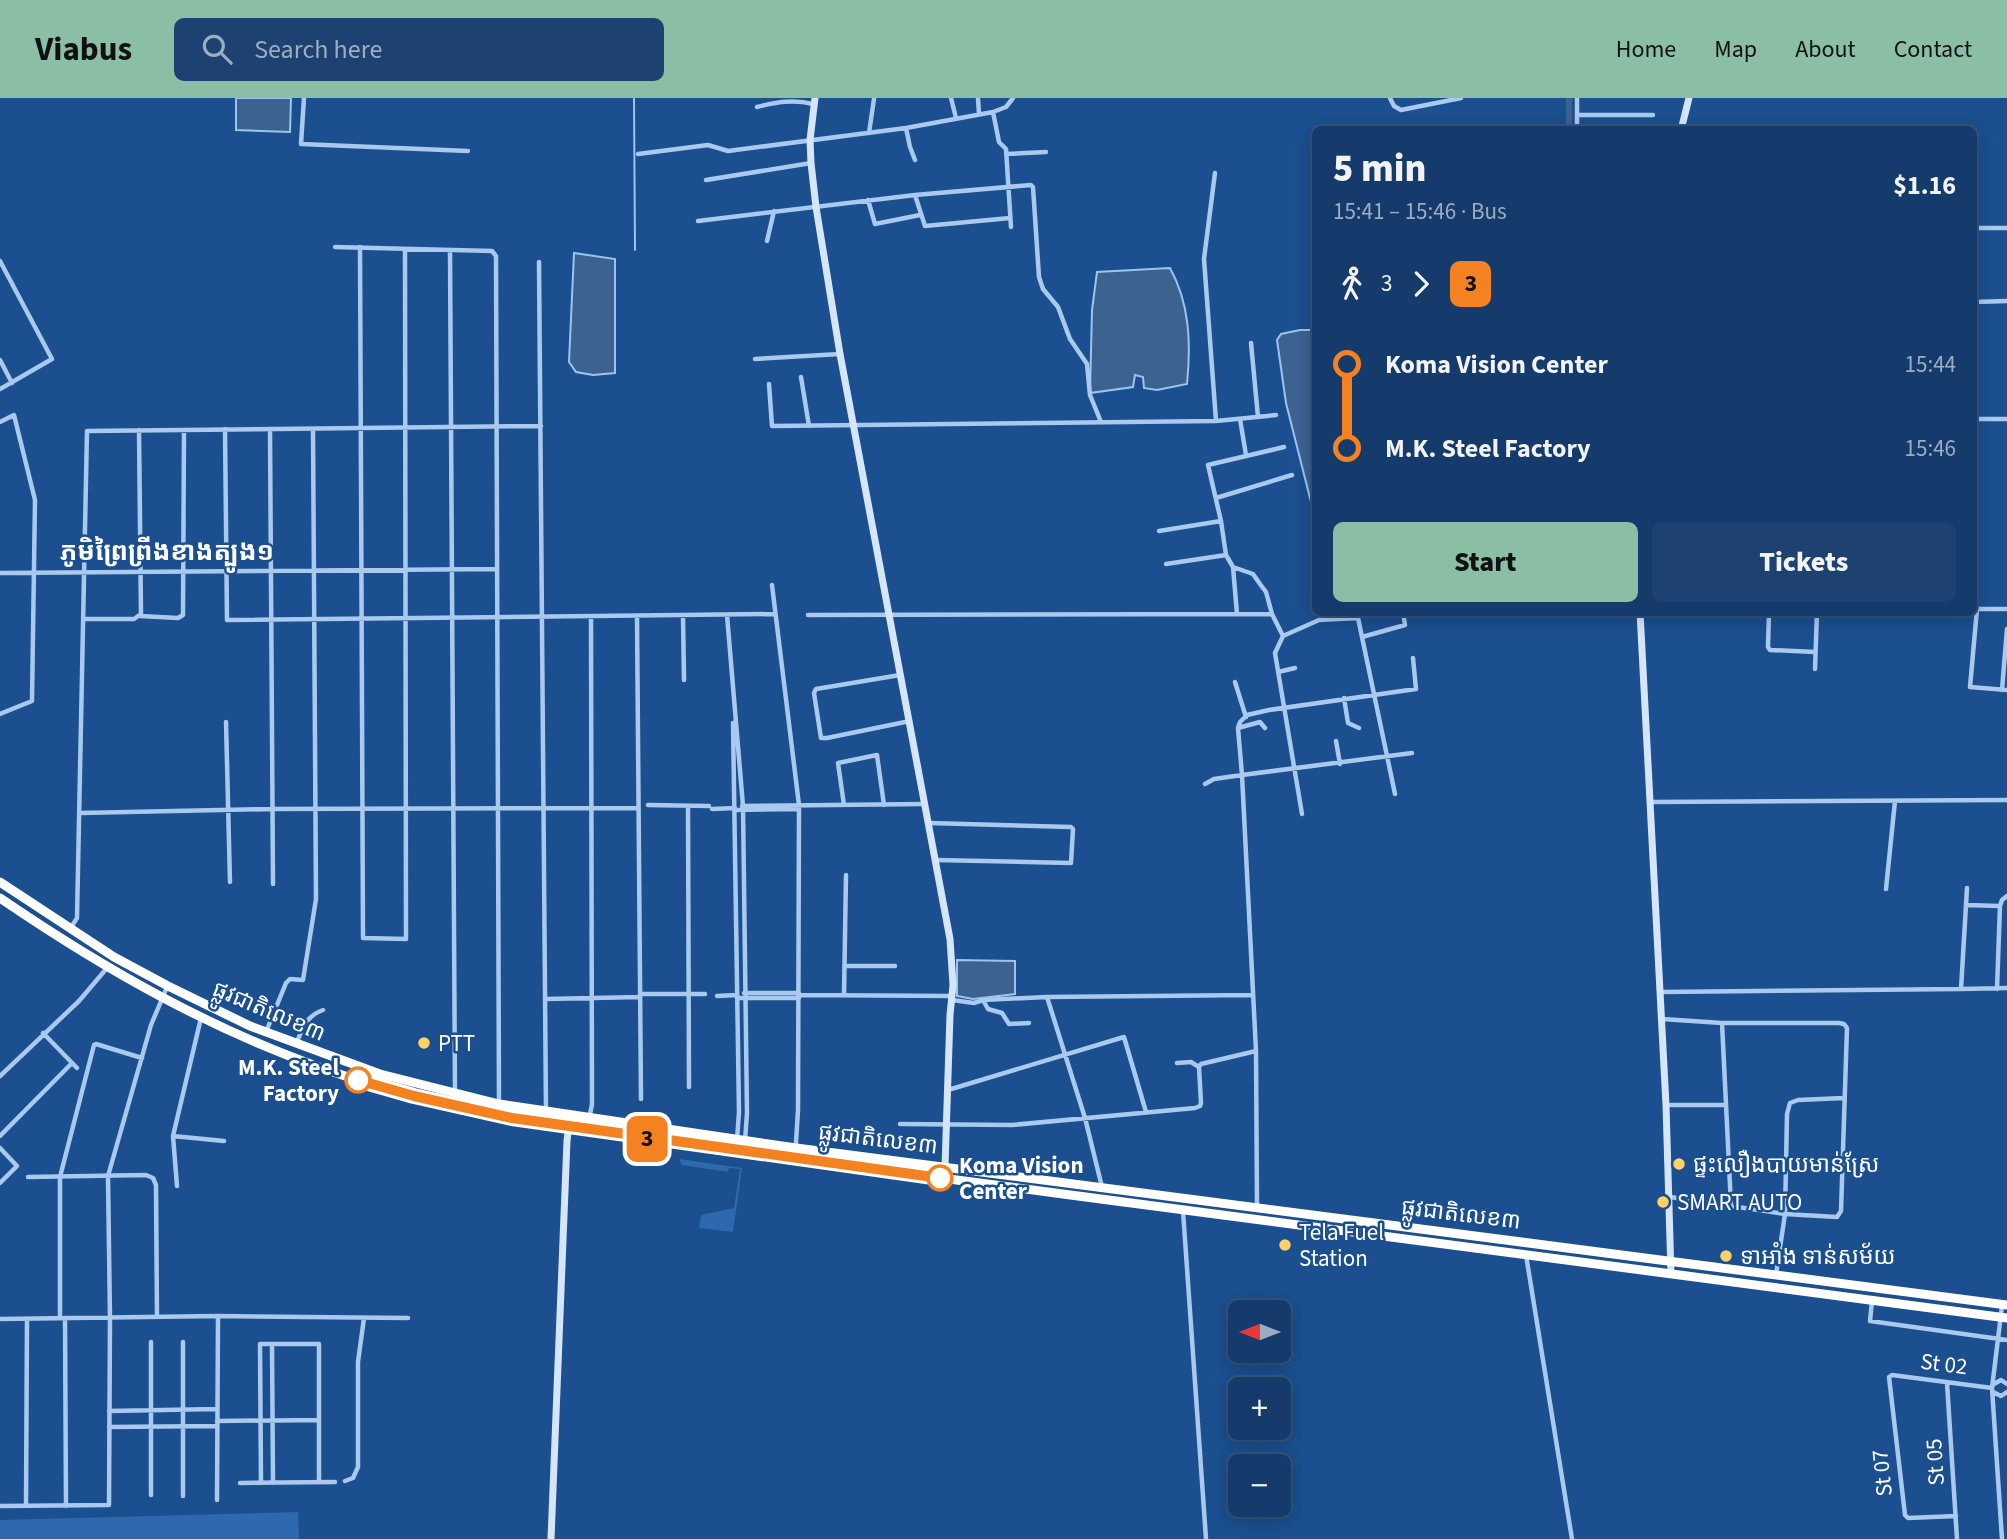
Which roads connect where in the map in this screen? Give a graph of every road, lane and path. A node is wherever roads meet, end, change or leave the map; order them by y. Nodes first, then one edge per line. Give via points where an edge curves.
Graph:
1 (304, 98) edge
2 (951, 98) edge
3 (978, 98) edge
4 (1013, 98) edge
5 (1390, 98) edge
6 (1461, 98) edge
7 (1577, 98) edge
8 (1689, 98) edge
9 (874, 100) edge
10 (814, 101) edge
11 (757, 107) dead end
12 (993, 112) junction
13 (979, 114) junction
14 (1577, 115) junction
15 (1653, 115) dead end
16 (956, 118) junction
17 (1577, 126) edge
18 (1682, 126) edge
19 (906, 128) junction
20 (869, 133) junction
21 (810, 140) junction
22 (468, 151) dead end
23 (1046, 152) dead end
24 (638, 154) dead end
25 (1006, 154) junction
26 (915, 160) dead end
27 (811, 163) junction
28 (1215, 173) dead end
29 (706, 180) dead end
30 (1008, 187) junction
31 (915, 195) junction
32 (868, 200) junction
33 (816, 207) junction
34 (774, 211) junction
35 (920, 215) junction
36 (1010, 218) junction
37 (698, 220) dead end
38 (1011, 227) dead end
39 (1977, 228) edge
40 (2007, 228) edge
41 (767, 241) dead end
42 (335, 247) dead end
43 (360, 247) junction
44 (405, 249) junction
45 (450, 251) junction
46 (0, 261) edge
47 (540, 262) dead end
48 (2007, 301) edge
49 (1977, 302) edge
50 (1251, 343) dead end
51 (840, 354) junction
52 (755, 359) dead end
53 (0, 360) edge
54 (801, 377) dead end
55 (12, 383) junction
56 (769, 384) dead end
57 (0, 389) edge
58 (1276, 415) dead end
59 (1258, 417) junction
60 (1240, 419) junction
61 (1977, 419) edge
62 (2007, 419) edge
63 (1216, 421) junction
64 (0, 422) edge
65 (1101, 422) junction
66 (854, 425) junction
67 (541, 426) junction
68 (809, 426) junction
69 (451, 427) junction
70 (496, 427) junction
71 (361, 428) junction
72 (405, 428) junction
73 (225, 429) junction
74 (270, 429) junction
75 (313, 429) junction
76 (139, 430) junction
77 (184, 430) junction
78 (1284, 447) dead end
79 (1246, 455) junction
80 (1292, 475) dead end
81 (1216, 498) junction
82 (1222, 521) junction
83 (1159, 531) dead end
84 (1226, 555) junction
85 (1166, 564) dead end
86 (1233, 567) junction
87 (405, 569) junction
88 (452, 569) junction
89 (497, 569) junction
90 (314, 570) junction
91 (361, 570) junction
92 (226, 571) junction
93 (270, 571) junction
94 (83, 572) junction
95 (141, 572) junction
96 (182, 572) junction
97 (0, 573) edge
98 (34, 573) junction
99 (772, 585) dead end
100 (2007, 609) edge
101 (1977, 610) edge
102 (775, 614) junction
103 (1237, 614) junction
104 (1272, 614) junction
105 (683, 615) junction
106 (727, 615) junction
107 (808, 615) dead end
108 (140, 616) junction
109 (637, 616) junction
110 (889, 616) junction
111 (1404, 616) edge
112 (1640, 616) edge
113 (1769, 616) edge
114 (1817, 616) edge
115 (1975, 616) edge
116 (497, 617) junction
117 (542, 617) junction
118 (591, 617) junction
119 (405, 618) junction
120 (453, 618) junction
121 (83, 619) junction
122 (314, 619) junction
123 (361, 619) junction
124 (271, 620) junction
125 (2007, 629) edge
126 (1283, 636) junction
127 (1362, 637) junction
128 (1815, 652) junction
129 (1413, 658) dead end
130 (1295, 668) dead end
131 (1815, 669) dead end
132 (1278, 672) junction
133 (900, 675) junction
134 (684, 680) dead end
135 (1235, 682) dead end
136 (732, 684) junction
137 (2004, 690) edge
138 (1375, 695) junction
139 (1344, 698) junction
140 (1284, 707) junction
141 (0, 713) edge
142 (1246, 717) junction
143 (911, 721) junction
144 (226, 722) dead end
145 (1238, 728) junction
146 (1265, 728) dead end
147 (1359, 728) dead end
148 (1336, 741) dead end
149 (1412, 752) dead end
150 (1388, 755) junction
151 (1340, 764) junction
152 (1294, 769) junction
153 (1242, 775) junction
154 (1205, 784) dead end
155 (1395, 794) dead end
156 (1895, 800) junction
157 (2007, 800) edge
158 (1650, 802) junction
159 (926, 804) junction
160 (648, 805) dead end
161 (884, 805) junction
162 (688, 806) junction
163 (844, 806) junction
164 (799, 807) junction
165 (405, 808) junction
166 (591, 808) junction
167 (638, 808) junction
168 (735, 808) junction
169 (743, 808) junction
170 (272, 809) junction
171 (317, 809) junction
172 (362, 809) junction
173 (452, 809) junction
174 (499, 809) junction
175 (544, 809) junction
176 (228, 810) junction
177 (80, 813) junction
178 (1302, 814) dead end
179 (929, 824) junction
180 (936, 860) junction
181 (846, 875) dead end
182 (0, 882) edge
183 (230, 882) dead end
184 (273, 884) dead end
185 (1967, 888) dead end
186 (1886, 889) dead end
187 (2007, 896) edge
188 (0, 898) edge
189 (1966, 905) junction
190 (2000, 906) junction
191 (70, 929) junction
192 (845, 966) junction
193 (895, 966) dead end
194 (107, 968) junction
195 (168, 986) junction
196 (2007, 988) edge
197 (1961, 989) junction
198 (1997, 989) junction
199 (1660, 992) junction
200 (690, 994) junction
201 (705, 994) dead end
202 (845, 995) junction
203 (1252, 995) junction
204 (640, 996) junction
205 (717, 996) dead end
206 (737, 996) junction
207 (745, 996) junction
208 (799, 996) junction
209 (1047, 997) junction
210 (162, 998) junction
211 (592, 998) junction
212 (952, 998) junction
213 (545, 999) junction
214 (983, 1000) junction
215 (323, 1010) dead end
216 (201, 1017) junction
217 (1661, 1019) junction
218 (1029, 1023) dead end
219 (1722, 1023) junction
220 (266, 1032) junction
221 (43, 1033) junction
222 (296, 1044) junction
223 (1256, 1051) junction
224 (1064, 1054) junction
225 (142, 1058) junction
226 (72, 1063) junction
227 (1177, 1063) dead end
228 (1199, 1066) junction
229 (77, 1068) dead end
230 (0, 1076) edge
231 (689, 1087) dead end
232 (948, 1090) junction
233 (455, 1094) junction
234 (1844, 1098) junction
235 (641, 1099) dead end
236 (499, 1104) junction
237 (1666, 1105) junction
238 (1726, 1105) junction
239 (1146, 1112) junction
240 (546, 1113) junction
241 (570, 1116) junction
242 (1085, 1118) junction
243 (589, 1119) junction
244 (900, 1124) dead end
245 (947, 1126) junction
246 (569, 1128) junction
247 (587, 1130) junction
248 (0, 1136) edge
249 (173, 1136) junction
250 (741, 1140) junction
251 (224, 1141) dead end
252 (0, 1148) edge
253 (796, 1148) junction
254 (795, 1159) junction
255 (945, 1167) junction
256 (108, 1176) junction
257 (28, 1177) dead end
258 (60, 1177) junction
259 (0, 1183) edge
260 (177, 1186) dead end
261 (1103, 1187) junction
262 (1669, 1197) junction
263 (1731, 1206) junction
264 (1257, 1208) junction
265 (1183, 1210) junction
266 (1785, 1214) junction
267 (1526, 1255) junction
268 (1672, 1261) junction
269 (1671, 1274) junction
270 (1776, 1275) junction
271 (1872, 1300) junction
272 (2005, 1305) edge
273 (218, 1316) junction
274 (157, 1317) junction
275 (2004, 1317) edge
276 (62, 1318) junction
277 (110, 1318) junction
278 (365, 1318) junction
279 (408, 1318) dead end
280 (0, 1319) edge
281 (27, 1319) junction
282 (1998, 1339) junction
283 (2007, 1340) edge
284 (151, 1342) dead end
285 (183, 1342) dead end
286 (272, 1344) junction
287 (1891, 1376) joint
288 (1947, 1382) junction
289 (2007, 1384) edge
290 (1992, 1388) junction
291 (2007, 1392) edge
292 (218, 1409) junction
293 (151, 1410) junction
294 (183, 1410) junction
295 (109, 1411) junction
296 (260, 1420) junction
297 (272, 1420) junction
298 (319, 1420) junction
299 (217, 1423) junction
300 (183, 1426) junction
301 (109, 1427) junction
302 (151, 1427) junction
303 (345, 1481) dead end
304 (319, 1482) junction
305 (335, 1482) dead end
306 (240, 1483) dead end
307 (261, 1483) junction
308 (273, 1483) junction
309 (150, 1495) dead end
310 (183, 1496) dead end
311 (217, 1500) dead end
312 (0, 1506) edge
313 (26, 1506) junction
314 (66, 1506) junction
315 (1956, 1516) junction
316 (551, 1539) edge
317 (1206, 1539) edge
318 (1572, 1539) edge
319 (1957, 1539) edge
320 (2002, 1539) edge

1 - 22 street via 301,144
2 - 16 street
3 - 13 street
4 - 12 street
5 - 6 street via 1401,110
7 - 14 street
8 - 18 street
9 - 20 street
10 - 11 street
10 - 21 street
12 - 13 street
12 - 25 street
13 - 16 street
14 - 15 street
14 - 17 street
16 - 19 street
19 - 20 street
19 - 26 street
20 - 21 street
21 - 24 street via 728,151 708,145
21 - 27 street
23 - 25 street
25 - 30 street
27 - 29 street
27 - 33 street
28 - 63 street via 1204,259
30 - 31 street
30 - 36 street
30 - 65 street via 1033,187 1042,289 1058,307 1070,339 1087,364 1090,395
31 - 32 street
31 - 35 street
32 - 33 street
32 - 35 street via 875,224
33 - 34 street
33 - 51 street
34 - 37 street
34 - 41 street
35 - 36 street via 927,226
36 - 38 street
39 - 40 street
42 - 43 street
43 - 44 street
43 - 71 street
44 - 45 street
44 - 72 street
45 - 69 street
45 - 70 street via 492,251 496,257
46 - 55 street via 52,359
47 - 67 street
48 - 49 street
50 - 59 street
51 - 52 street
51 - 66 street
53 - 55 street
54 - 68 street
55 - 57 street
56 - 68 street via 772,426
58 - 59 street
59 - 60 street
60 - 63 street
60 - 79 street
61 - 62 street
63 - 65 street
64 - 98 street via 14,415 35,500
65 - 66 street
66 - 68 street
66 - 110 street
67 - 70 street
67 - 117 street
69 - 70 street
69 - 72 street
69 - 88 street
70 - 89 street
71 - 72 street
71 - 75 street
71 - 91 street
72 - 87 street
73 - 74 street
73 - 77 street
73 - 92 street
74 - 75 street
74 - 93 street
75 - 90 street
76 - 77 street
76 - 94 street via 87,430
76 - 95 street
77 - 96 street
78 - 79 street
79 - 81 street via 1208,465
80 - 81 street
81 - 82 street
82 - 83 street
82 - 84 street
84 - 85 street
84 - 86 street
86 - 103 street
86 - 104 street via 1253,575 1266,592
87 - 88 street
87 - 91 street
87 - 119 street
88 - 89 street
88 - 120 street
89 - 116 street
90 - 91 street
90 - 93 street
90 - 122 street
91 - 123 street
92 - 93 street
92 - 96 street
92 - 124 street via 227,620
93 - 124 street
94 - 95 street
94 - 98 street
94 - 121 street
95 - 96 street
95 - 108 street
96 - 108 street via 183,615
97 - 98 street
98 - 141 street via 32,701
99 - 102 street
100 - 101 street
102 - 106 street
102 - 164 street
103 - 104 street
103 - 110 street
104 - 126 street
105 - 106 street
105 - 109 street
105 - 134 street
106 - 136 street
107 - 110 street
108 - 121 street
109 - 118 street
109 - 167 street
110 - 133 street
111 - 127 street via 1405,625
112 - 158 street
113 - 128 street via 1770,650
114 - 128 street
115 - 137 street via 1970,687
116 - 117 street
116 - 120 street
116 - 174 street
117 - 118 street
117 - 175 street
118 - 166 street
119 - 120 street
119 - 123 street
119 - 165 street
120 - 173 street
121 - 177 street
122 - 123 street
122 - 124 street
122 - 171 street
123 - 172 street
124 - 170 street
125 - 137 street
126 - 127 street via 1319,620 1355,617
126 - 132 street via 1275,653
127 - 138 street
128 - 131 street
129 - 138 street via 1416,689
130 - 132 street
132 - 140 street
133 - 143 street
133 - 143 street via 816,690 819,731 821,738 827,738
135 - 142 street
136 - 168 street
136 - 169 street
138 - 139 street
138 - 150 street
139 - 140 street
139 - 147 street via 1348,723
140 - 142 street
140 - 152 street
142 - 145 street
143 - 159 street
144 - 176 street
145 - 146 street via 1261,722
145 - 153 street
148 - 151 street
149 - 150 street
150 - 151 street
150 - 155 street
151 - 152 street
152 - 153 street
152 - 178 street
153 - 154 street
153 - 203 street
156 - 157 street
156 - 158 street
156 - 186 street
158 - 199 street
159 - 161 street
159 - 179 street
160 - 162 street
161 - 163 street
161 - 163 street via 877,755 838,763
162 - 168 street
162 - 200 street
163 - 164 street
164 - 169 street
164 - 208 street
165 - 172 street
165 - 172 street via 406,939 363,938
165 - 173 street
166 - 167 street
166 - 175 street
166 - 211 street
167 - 204 street
168 - 169 street
168 - 206 street
169 - 207 street
170 - 171 street
170 - 176 street
170 - 184 street
171 - 172 street
171 - 220 street via 316,899 303,980 286,983
173 - 174 street
173 - 233 street
174 - 175 street
174 - 236 street
175 - 213 street
176 - 177 street
176 - 183 street
177 - 191 street via 76,918
179 - 180 street
179 - 180 street via 1073,829 1071,863
180 - 212 street via 950,939
181 - 192 street
182 - 191 highway, ផ្លូវជាតិលេខ៣
185 - 189 street
187 - 190 street
188 - 194 highway, ផ្លូវជាតិលេខ៣
189 - 190 street
189 - 197 street
190 - 198 street
191 - 195 highway, ផ្លូវជាតិលេខ៣
192 - 193 street
192 - 202 street
194 - 210 highway, ផ្លូវជាតិលេខ៣
194 - 221 street
195 - 210 street
195 - 220 highway, ផ្លូវជាតិលេខ៣
196 - 198 street
197 - 198 street
197 - 199 street
199 - 217 street
200 - 201 street
200 - 204 street
200 - 231 street
202 - 208 street
202 - 212 street
203 - 209 street
203 - 223 street
204 - 211 street
204 - 235 street
205 - 206 street
206 - 207 street
206 - 250 street
207 - 208 street
207 - 250 street via 747,1112
208 - 253 street
209 - 214 street
209 - 224 street
210 - 216 highway, ផ្លូវជាតិលេខ៣
210 - 225 street
211 - 213 street
211 - 243 street
212 - 214 street via 974,1003
212 - 232 street
213 - 240 street
214 - 218 street via 1009,1024
215 - 222 street via 307,1018
216 - 246 highway, ផ្លូវជាតិលេខ៣ via 291,1057 378,1086 465,1109
216 - 249 street
217 - 219 street
217 - 237 street
219 - 234 street via 1844,1024
219 - 238 street
220 - 222 highway, ផ្លូវជាតិលេខ៣
221 - 226 street
221 - 230 street
222 - 233 highway, ផ្លូវជាតិលេខ៣
223 - 228 street
223 - 264 street
224 - 232 street
224 - 239 street via 1124,1037
224 - 242 street
225 - 256 street
225 - 258 street via 94,1045
226 - 229 street
226 - 248 street
227 - 228 street
228 - 239 street via 1200,1106
232 - 245 street
233 - 236 highway, ផ្លូវជាតិលេខ៣
234 - 266 street via 1790,1103
234 - 266 street via 1841,1211 1832,1218
236 - 240 highway, ផ្លូវជាតិលេខ៣
237 - 238 street
237 - 262 street
238 - 263 street
239 - 242 street
240 - 241 highway, ផ្លូវជាតិលេខ៣
241 - 243 highway, ផ្លូវជាតិលេខ៣
241 - 246 street
242 - 245 street
242 - 261 street
243 - 247 street
243 - 250 highway, ផ្លូវជាតិលេខ៣
244 - 245 street
245 - 255 street
246 - 247 highway, ផ្លូវជាតិលេខ៣
246 - 316 street
247 - 254 highway, ផ្លូវជាតិលេខ៣
249 - 251 street
249 - 260 street
250 - 253 highway, ផ្លូវជាតិលេខ៣
252 - 259 street via 17,1166
253 - 254 street
253 - 255 highway, ផ្លូវជាតិលេខ៣
254 - 265 highway, ផ្លូវជាតិលេខ៣
255 - 261 highway, ផ្លូវជាតិលេខ៣
256 - 258 street
256 - 274 street via 146,1175 156,1185
256 - 277 street
257 - 258 street
258 - 276 street
261 - 264 highway, ផ្លូវជាតិលេខ៣
262 - 263 street
262 - 268 street
263 - 266 street
264 - 268 highway, ផ្លូវជាតិលេខ៣
265 - 267 highway, ផ្លូវជាតិលេខ៣
265 - 317 street
266 - 270 street
267 - 269 highway, ផ្លូវជាតិលេខ៣
267 - 318 street
268 - 269 street
268 - 270 highway, ផ្លូវជាតិលេខ៣
269 - 271 highway, ផ្លូវជាតិលេខ៣
270 - 272 highway, ផ្លូវជាតិលេខ៣
271 - 275 highway, ផ្លូវជាតិលេខ៣
271 - 282 street via 1870,1321
272 - 275 street
273 - 274 street
273 - 278 street
273 - 292 street
274 - 277 street
275 - 282 street
276 - 277 street
276 - 281 street
276 - 314 street
277 - 295 street
278 - 279 street
278 - 303 street via 358,1362 358,1467 353,1478
280 - 281 street
281 - 313 street
282 - 283 street
282 - 290 street
284 - 293 street
285 - 294 street
286 - 296 street via 260,1344
286 - 297 street
286 - 298 street via 319,1343
287 - 288 street, St 02
287 - 315 street, St 07 via 1905,1515
288 - 290 street, St 02
288 - 315 street, St 05
289 - 290 street via 1998,1381
290 - 291 street, St 02 via 1998,1396
290 - 320 street
292 - 294 street
292 - 299 street
293 - 294 street
293 - 295 street
293 - 302 street
294 - 300 street
295 - 301 street
296 - 297 street
296 - 299 street
296 - 307 street
297 - 298 street
297 - 308 street
298 - 304 street
299 - 300 street
299 - 311 street
300 - 302 street
300 - 310 street
301 - 302 street
301 - 314 street via 109,1505
302 - 309 street
304 - 305 street
304 - 308 street
306 - 307 street
307 - 308 street
312 - 313 street
313 - 314 street
315 - 319 street, St 05

